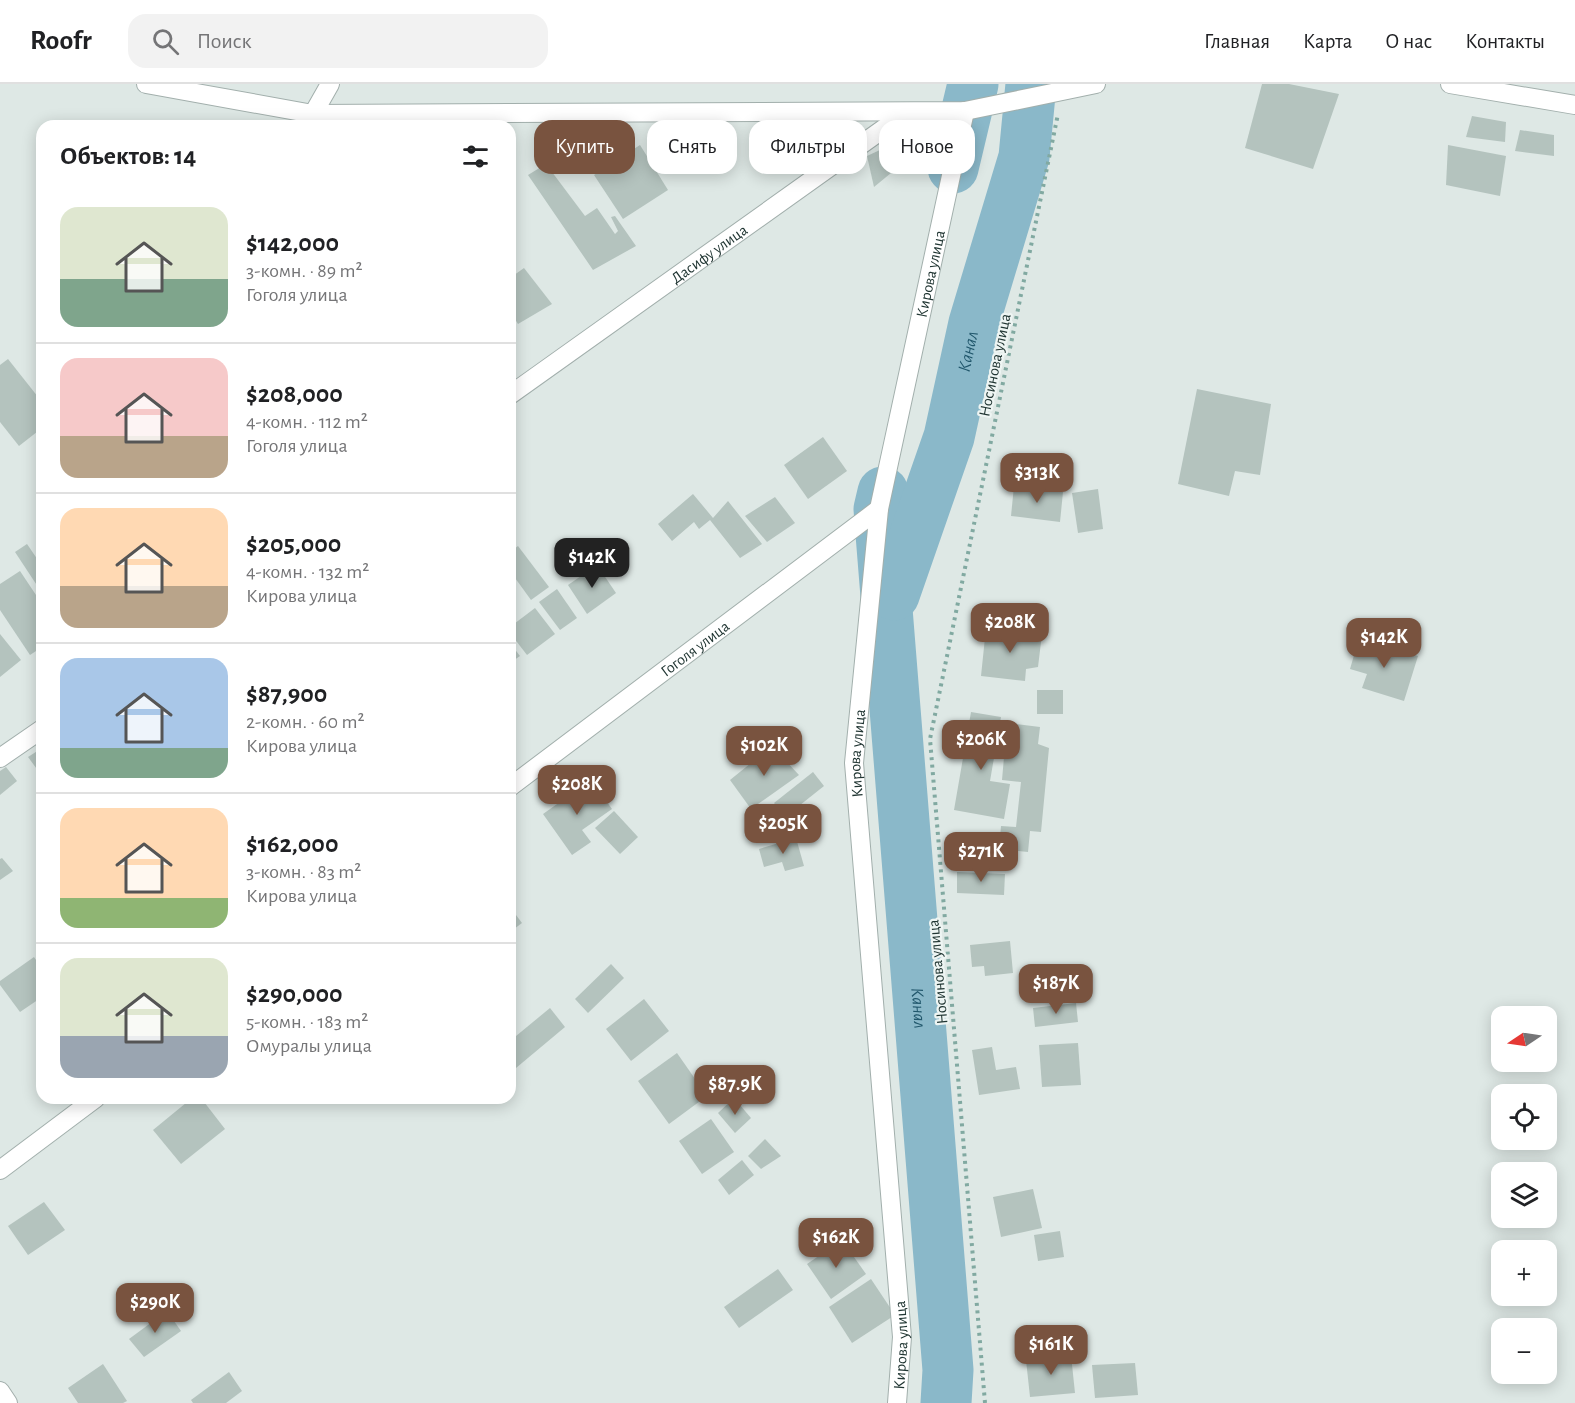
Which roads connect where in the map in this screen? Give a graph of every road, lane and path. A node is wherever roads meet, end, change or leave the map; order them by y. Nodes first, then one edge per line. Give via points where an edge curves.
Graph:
1 (146, 84) edge
2 (330, 84) edge
3 (1096, 84) edge
4 (1450, 84) edge
5 (1063, 91) junction
6 (1575, 105) edge
7 (907, 111) junction
8 (965, 111) junction
9 (313, 114) junction
10 (516, 390) edge
11 (879, 509) junction
12 (36, 733) edge
13 (0, 759) edge
14 (516, 782) edge
15 (88, 1104) edge
16 (0, 1170) edge
17 (0, 1391) edge
18 (8, 1403) edge
19 (897, 1403) edge
20 (985, 1403) edge

1 - 9 street
2 - 9 street
3 - 5 street
4 - 6 street
5 - 8 street
5 - 20 path, Носинова улица via 930,739
7 - 8 street
7 - 9 street
7 - 10 street, Дасифу улица
8 - 11 street, Кирова улица
11 - 14 street, Гоголя улица
11 - 19 street, Кирова улица via 854,763 902,1337
12 - 13 street
15 - 16 street
17 - 18 street

